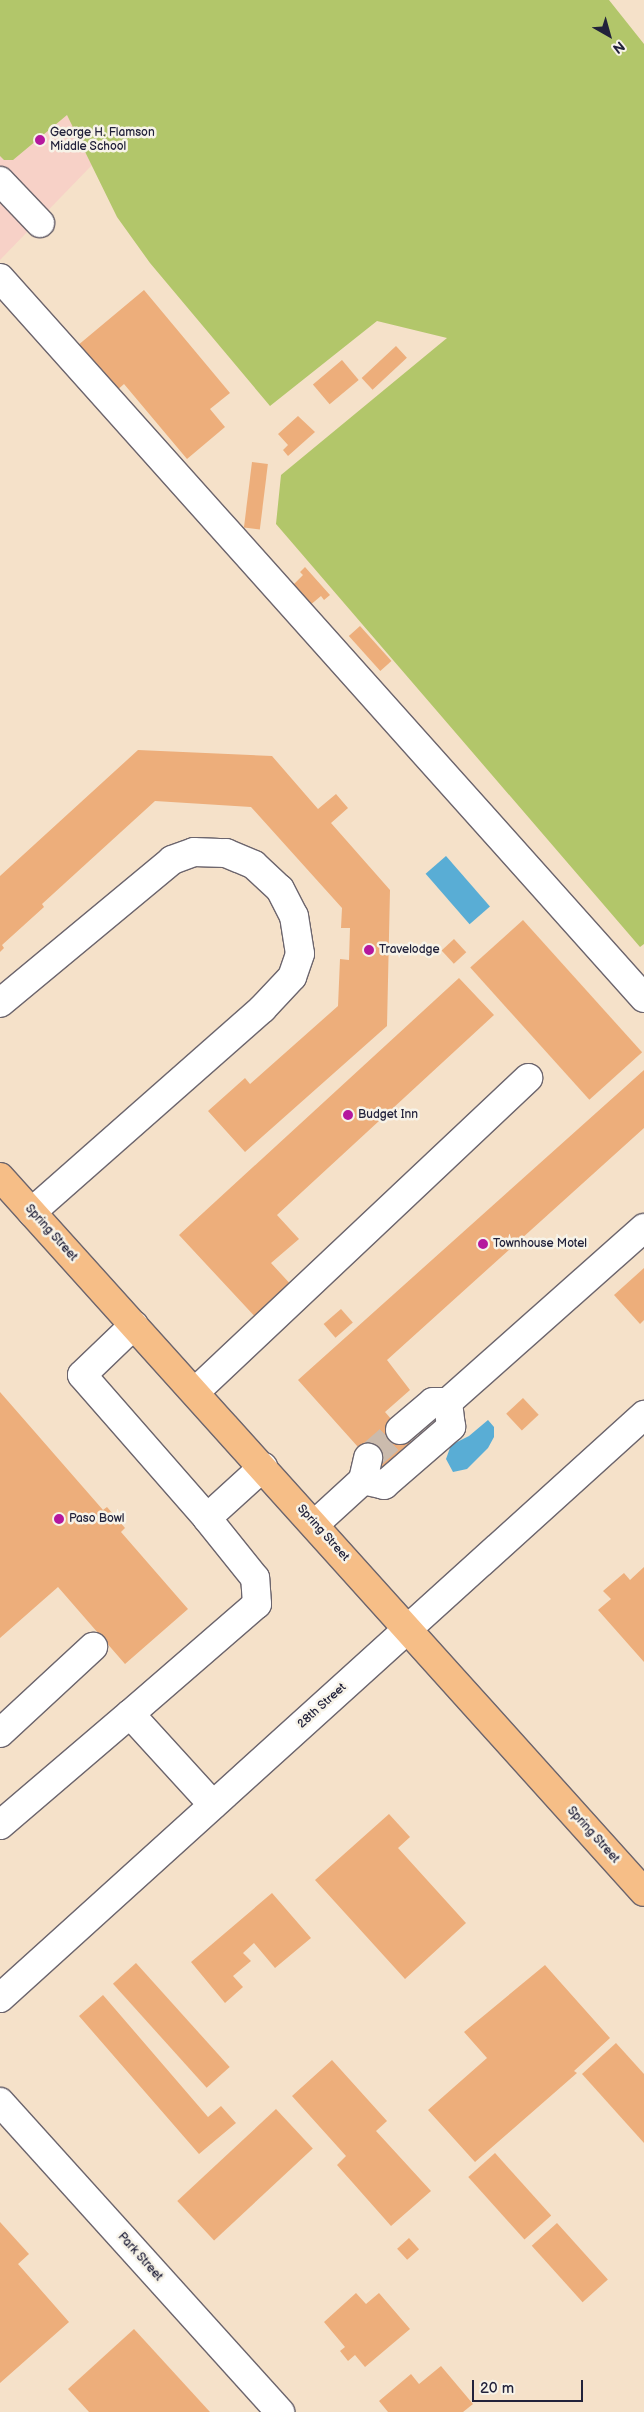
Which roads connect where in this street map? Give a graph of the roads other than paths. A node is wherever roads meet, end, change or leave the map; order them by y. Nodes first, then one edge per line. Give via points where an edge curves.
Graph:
1 (0, 180) edge
2 (40, 223) dead end
3 (0, 278) edge
4 (644, 998) edge
5 (0, 1003) edge
6 (528, 1078) dead end
7 (0, 1177) edge
8 (32, 1212) junction
9 (644, 1228) edge
10 (134, 1325) junction
11 (195, 1392) junction
12 (448, 1402) junction
13 (644, 1416) edge
14 (400, 1430) tunnel mouth
15 (263, 1467) junction
16 (207, 1518) junction
17 (315, 1524) junction
18 (408, 1628) junction
19 (93, 1647) dead end
20 (130, 1714) junction
21 (0, 1733) edge
22 (213, 1805) junction
23 (3, 1817) edge
24 (644, 1892) edge
25 (0, 1998) edge
26 (0, 2102) edge
27 (280, 2412) edge

1 - 2 street
3 - 4 street
5 - 8 street via 172,860 194,852 226,854 254,865 280,889 294,916 300,954 292,977 262,1009
6 - 11 street
7 - 8 main road, Spring Street
8 - 10 main road, Spring Street
9 - 12 street
10 - 11 main road, Spring Street
10 - 16 street via 82,1375
11 - 15 main road, Spring Street
12 - 14 street via 433,1402
12 - 17 street via 451,1427 384,1485 366,1469
13 - 18 street, 28th Street
15 - 16 street
15 - 17 main road, Spring Street
16 - 20 street via 255,1578 257,1604
17 - 18 main road, Spring Street
18 - 22 street, 28th Street
18 - 24 main road, Spring Street
19 - 21 street
20 - 22 street
20 - 23 street
22 - 25 street, 28th Street
26 - 27 street, Park Street

